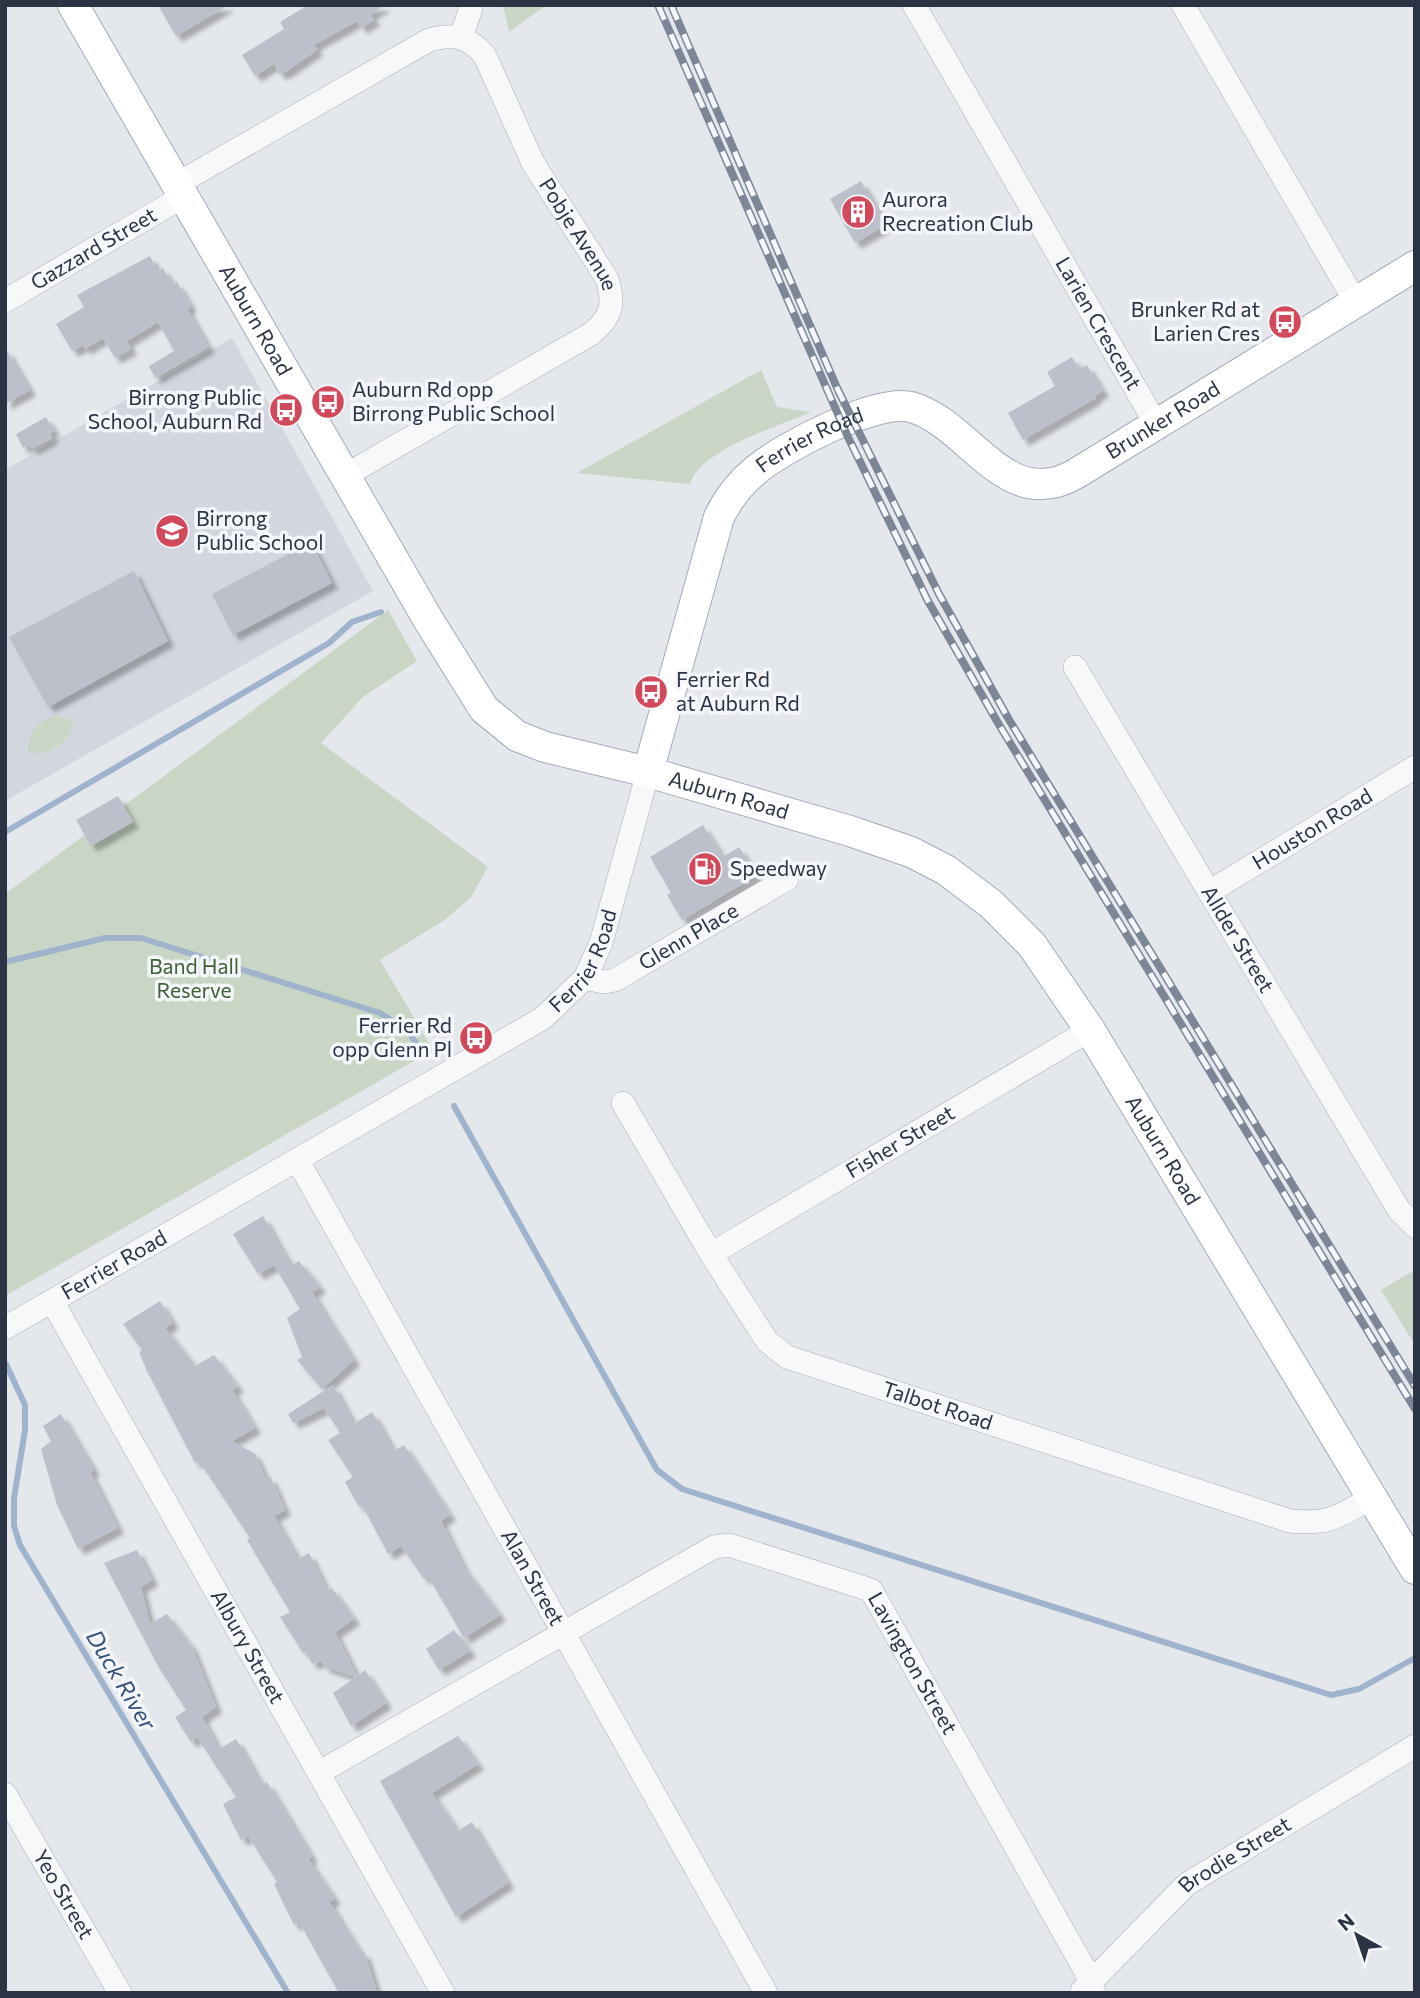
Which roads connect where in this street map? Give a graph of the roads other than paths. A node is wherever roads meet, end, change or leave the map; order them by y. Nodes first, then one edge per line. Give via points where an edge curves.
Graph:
1 (73, 5) edge
2 (914, 5) edge
3 (1183, 5) edge
4 (471, 8) dead end
5 (461, 37) junction
6 (180, 190) junction
7 (1415, 266) edge
8 (5, 301) edge
9 (1355, 301) junction
10 (908, 406) joint
11 (1156, 424) junction
12 (346, 475) junction
13 (1075, 667) dead end
14 (1415, 767) edge
15 (648, 772) junction
16 (787, 879) dead end
17 (1209, 892) junction
18 (585, 978) junction
19 (1090, 1030) junction
20 (624, 1103) dead end
21 (298, 1161) junction
22 (1407, 1218) edge
23 (711, 1254) junction
24 (52, 1301) junction
25 (5, 1328) edge
26 (1373, 1497) junction
27 (1415, 1569) edge
28 (563, 1632) junction
29 (1415, 1746) edge
30 (320, 1772) junction
31 (5, 1794) edge
32 (1088, 1990) edge
33 (120, 1993) edge
34 (443, 1993) edge
35 (765, 1993) edge

1 - 6 main road, Auburn Road
2 - 11 street, Larien Crescent
3 - 9 street
4 - 5 street
5 - 6 street via 429,40
5 - 12 street, Pobje Avenue via 485,55 533,163 607,279 612,309 591,334
6 - 8 street, Gazzard Street
6 - 12 main road, Auburn Road
7 - 9 main road, Brunker Road
9 - 11 main road, Brunker Road
10 - 11 main road, Brunker Road via 942,421 994,467 1035,483 1067,479
10 - 15 main road, Ferrier Road via 876,411 790,448 757,469 727,501
12 - 15 main road, Auburn Road via 470,690 499,725 545,747
13 - 17 street, Allder Street
14 - 17 street, Houston Road
15 - 18 street, Ferrier Road via 601,943
15 - 19 main road, Auburn Road via 895,845 946,870 991,904 1032,944
16 - 18 street, Glenn Place via 615,980
17 - 22 street, Allder Street
18 - 21 street, Ferrier Road via 543,1018
19 - 23 street, Fisher Street
19 - 26 main road, Auburn Road
20 - 23 street, Talbot Road
21 - 24 street, Ferrier Road
21 - 28 street, Alan Street
23 - 26 street, Talbot Road via 767,1341 787,1357 1290,1521 1318,1524
24 - 25 street, Ferrier Road
24 - 30 street, Albury Street
26 - 27 main road, Auburn Road
28 - 30 street, Lavington Street
28 - 32 street, Lavington Street via 714,1547 729,1545 871,1590
28 - 35 street, Alan Street
29 - 32 street, Brodie Street via 1187,1884
30 - 34 street, Albury Street
31 - 33 street, Yeo Street

